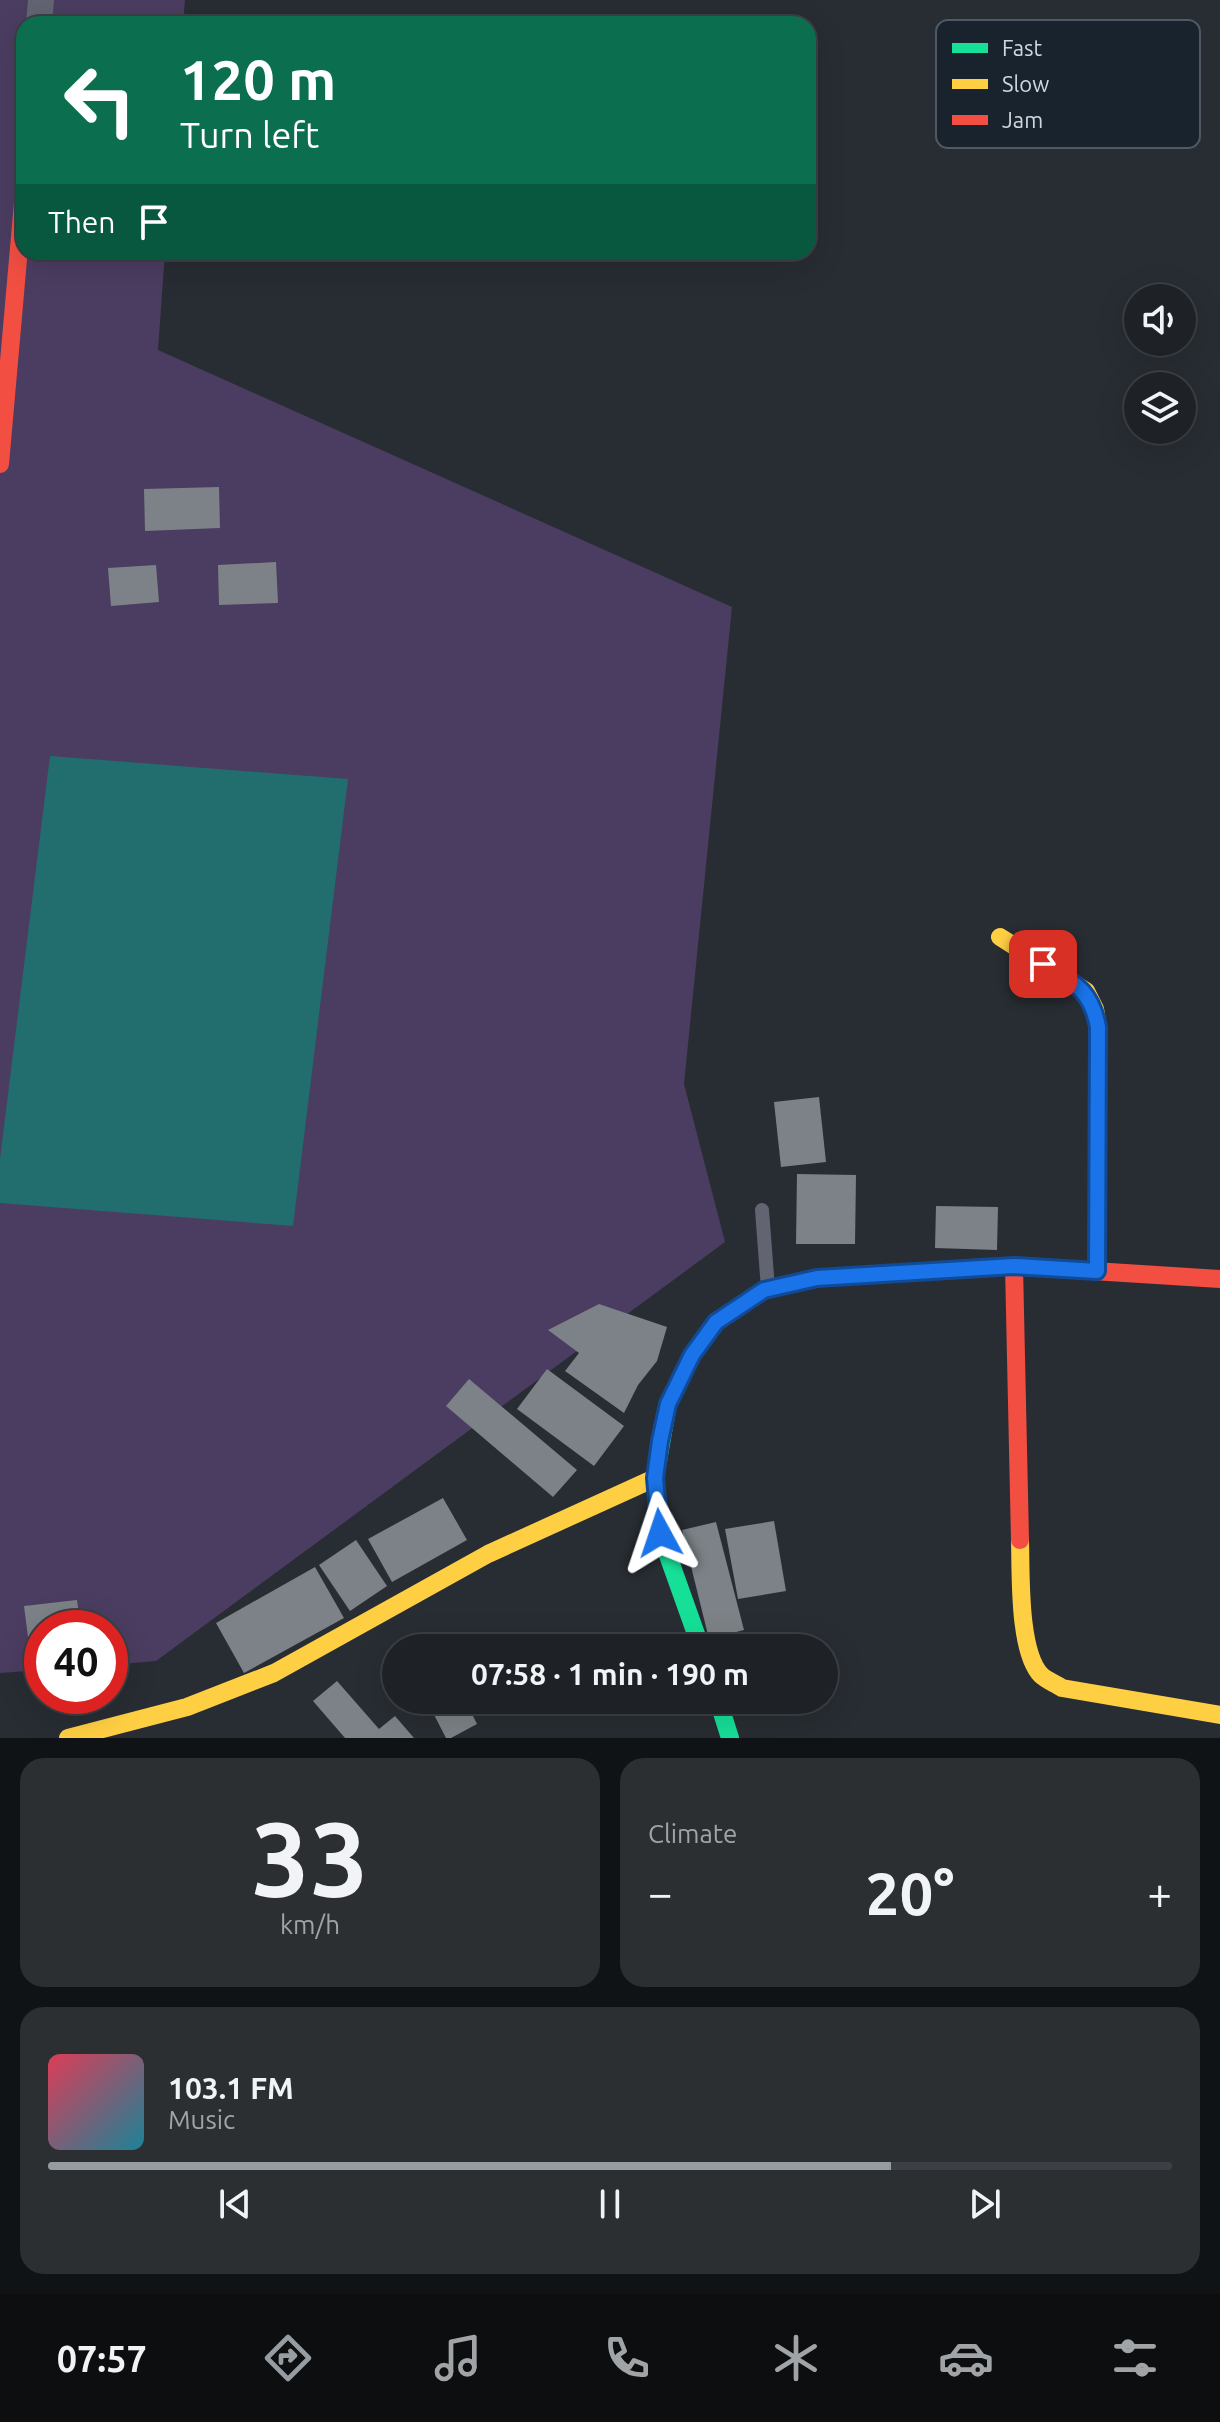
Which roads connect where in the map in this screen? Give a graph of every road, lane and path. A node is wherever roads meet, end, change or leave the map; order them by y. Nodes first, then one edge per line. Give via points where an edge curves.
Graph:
1 (18, 260) edge
2 (0, 464) edge
3 (1000, 937) dead end
4 (762, 1210) dead end
5 (1014, 1266) junction
6 (1097, 1271) junction
7 (1220, 1279) edge
8 (768, 1289) junction
9 (655, 1478) junction
10 (696, 1634) edge
11 (722, 1714) edge
12 (1220, 1715) edge
13 (68, 1738) edge
14 (730, 1738) edge

1 - 2 street
3 - 6 street via 1086,991 1095,1009
4 - 8 lane
5 - 6 street
5 - 8 street via 817,1278
5 - 12 street via 1022,1608 1029,1651 1040,1674 1062,1688
6 - 7 street
8 - 9 street via 716,1322 692,1355 668,1404
9 - 10 street via 660,1533
9 - 13 street via 488,1554 274,1673 187,1707
11 - 14 street

